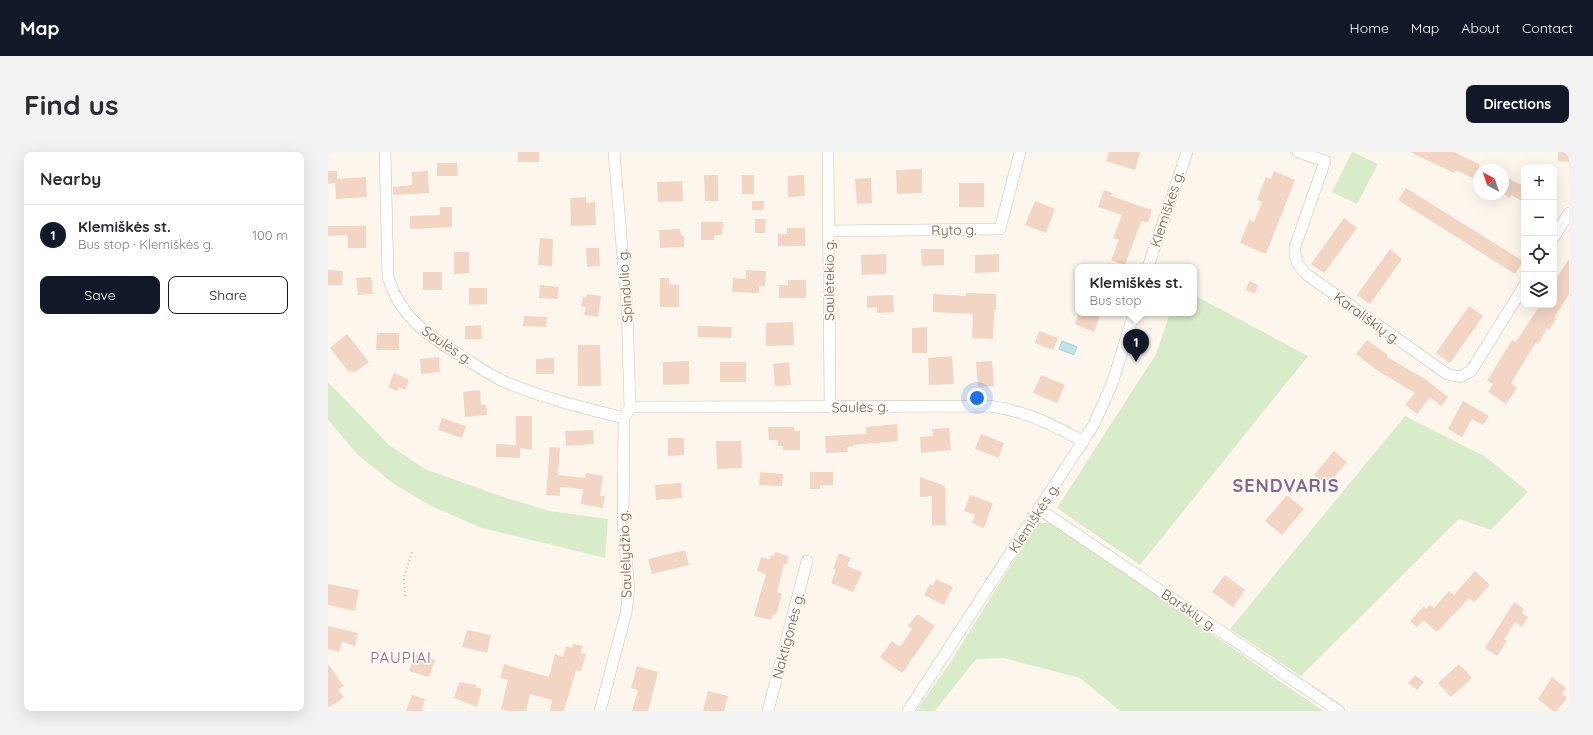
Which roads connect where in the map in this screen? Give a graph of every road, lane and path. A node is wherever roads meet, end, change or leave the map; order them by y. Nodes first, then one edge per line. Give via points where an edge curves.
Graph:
1 (386, 152) edge
2 (614, 152) edge
3 (828, 152) edge
4 (1020, 152) edge
5 (1187, 152) edge
6 (1298, 152) edge
7 (1569, 213) edge
8 (829, 231) junction
9 (1555, 236) edge
10 (1149, 264) edge
11 (1521, 291) edge
12 (1133, 316) edge
13 (630, 407) junction
14 (830, 407) junction
15 (624, 418) junction
16 (1083, 442) junction
17 (1039, 509) junction
18 (412, 552) dead end
19 (807, 561) dead end
20 (405, 596) dead end
21 (600, 711) edge
22 (768, 711) edge
23 (908, 711) edge
24 (1339, 711) edge

1 - 15 street, Saulės g. via 388,277 393,294 412,320 423,331 503,381 558,401
2 - 13 street, Spindulio g. via 627,307
3 - 8 street, Saulėtekio g.
4 - 8 street, Ryto g. via 1000,229
5 - 10 street, Klemiškės g.
6 - 11 street, Karališkių g. via 1325,161 1295,246 1295,255 1300,267 1306,274 1447,374 1460,377 1471,370
7 - 9 street
8 - 14 street, Saulėtekio g.
12 - 16 street, Klemiškės g. via 1112,384
13 - 14 street, Saulės g.
13 - 15 street
14 - 16 street, Saulės g. via 1006,408 1061,429
15 - 21 street, Saulėlydžio g. via 623,527 628,588 626,613
16 - 17 street, Klemiškės g.
17 - 23 street, Klemiškės g.
17 - 24 street, Barškių g.
18 - 20 path via 404,577
19 - 22 street, Naktigonės g.

